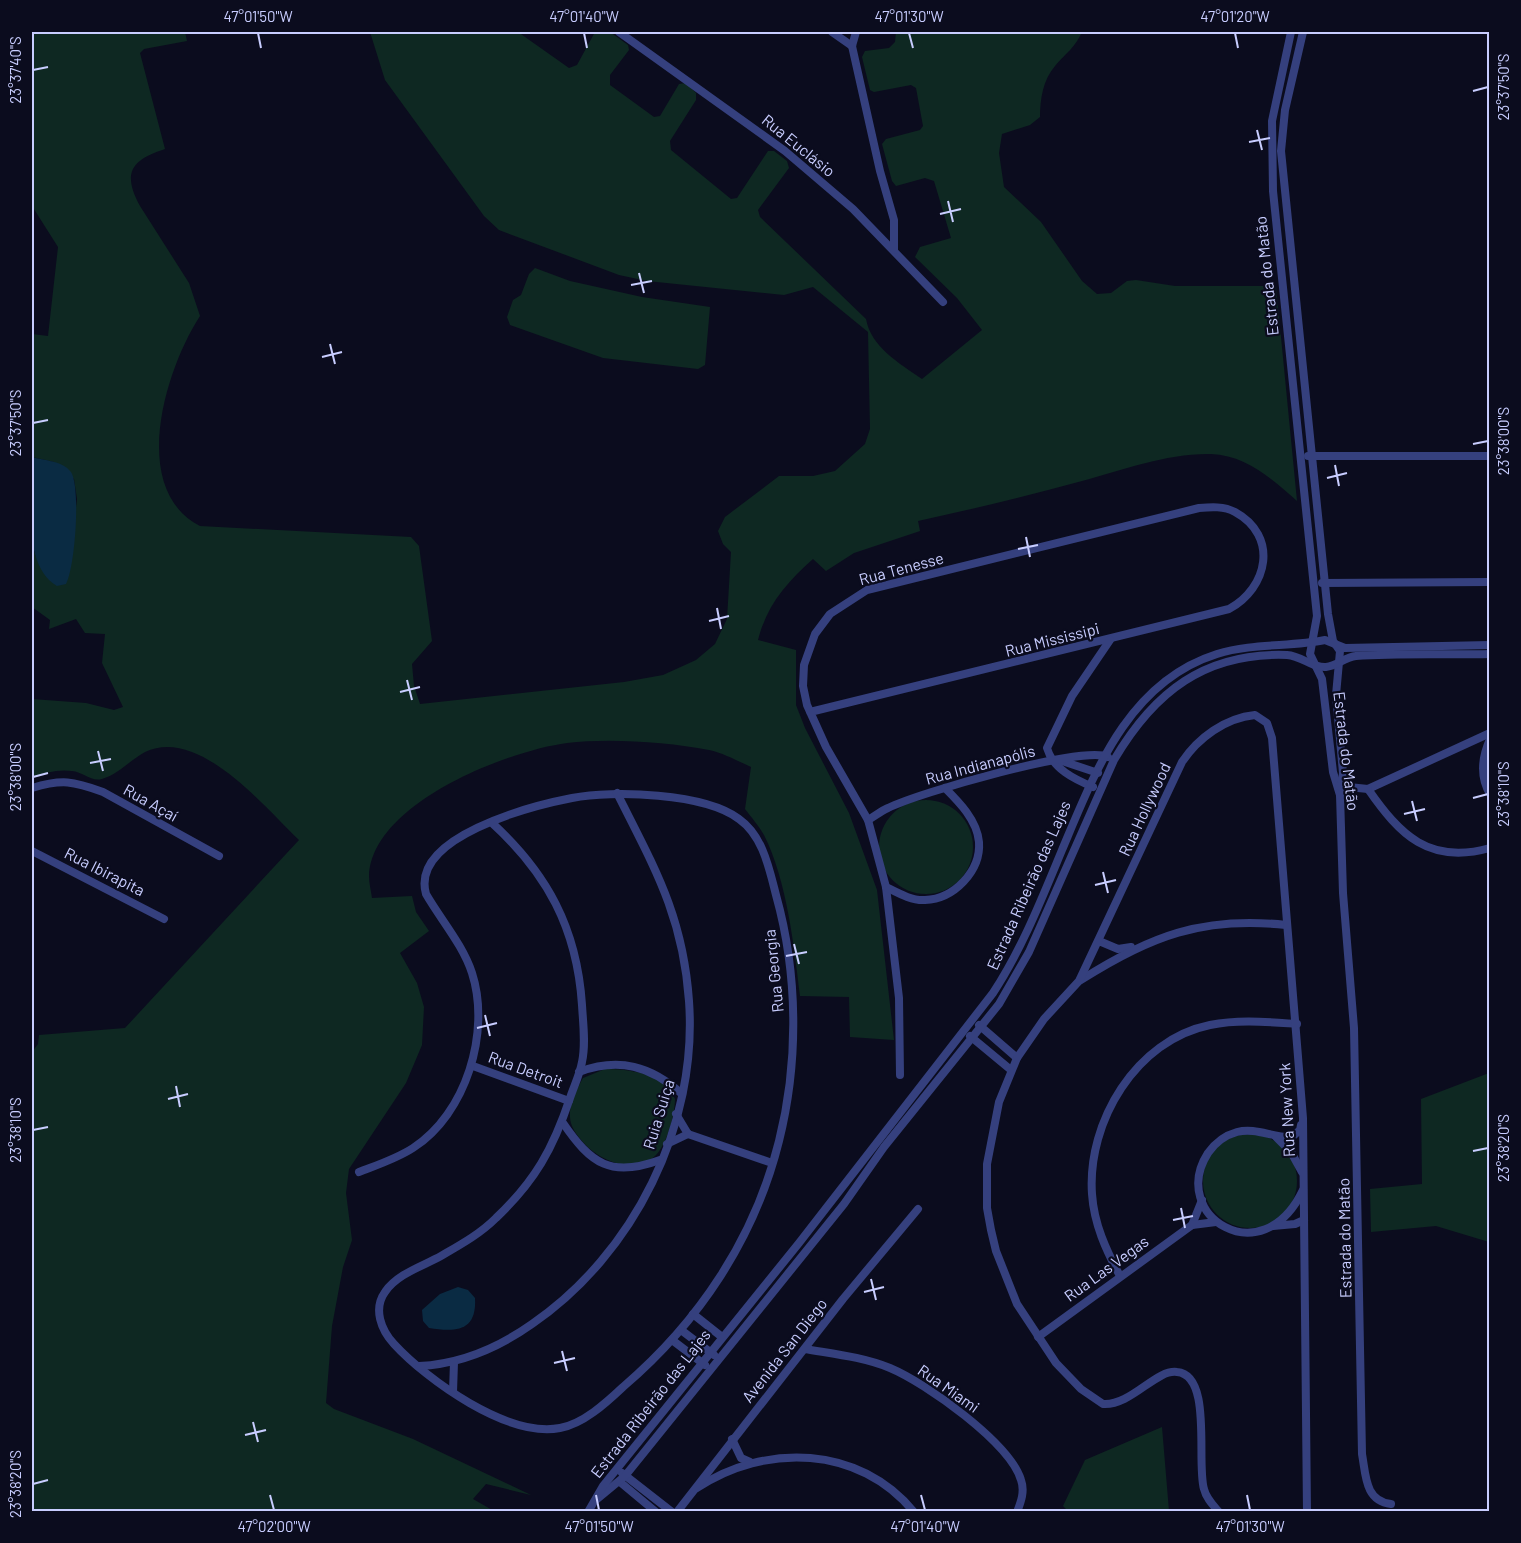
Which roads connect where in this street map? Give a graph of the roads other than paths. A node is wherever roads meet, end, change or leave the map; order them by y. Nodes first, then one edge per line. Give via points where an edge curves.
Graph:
1 (619, 32) edge
2 (832, 32) edge
3 (856, 32) edge
4 (1291, 32) edge
5 (1304, 32) edge
6 (852, 46) junction
7 (894, 250) junction
8 (943, 302) dead end
9 (1301, 456) junction
10 (1312, 456) junction
11 (1490, 456) edge
12 (1264, 551) joint
13 (1490, 582) edge
14 (1313, 583) junction
15 (1325, 583) junction
16 (1110, 640) junction
17 (1333, 641) junction
18 (1313, 644) junction
19 (1490, 645) edge
20 (1490, 654) edge
21 (1338, 661) junction
22 (1315, 665) junction
23 (810, 712) junction
24 (1255, 716) joint
25 (1490, 733) edge
26 (1490, 739) edge
27 (1104, 755) junction
28 (1056, 760) junction
29 (1114, 760) junction
30 (1094, 772) junction
31 (1106, 776) junction
32 (1089, 785) junction
33 (1340, 786) junction
34 (32, 788) edge
35 (945, 788) junction
36 (1368, 789) junction
37 (1100, 790) junction
38 (617, 793) junction
39 (1490, 794) edge
40 (868, 820) junction
41 (491, 822) junction
42 (1490, 848) edge
43 (32, 851) edge
44 (219, 856) dead end
45 (886, 887) junction
46 (164, 919) dead end
47 (1286, 925) junction
48 (1099, 941) junction
49 (1137, 946) junction
50 (1079, 981) junction
51 (973, 1021) junction
52 (1297, 1024) junction
53 (982, 1027) junction
54 (965, 1032) junction
55 (974, 1039) junction
56 (1017, 1058) junction
57 (474, 1066) junction
58 (1011, 1070) junction
59 (579, 1072) junction
60 (900, 1075) dead end
61 (682, 1094) junction
62 (569, 1101) junction
63 (676, 1114) junction
64 (1303, 1118) junction
65 (563, 1123) junction
66 (688, 1134) junction
67 (1273, 1135) junction
68 (667, 1144) junction
69 (660, 1160) junction
70 (772, 1163) junction
71 (637, 1169) junction
72 (359, 1173) dead end
73 (1304, 1175) junction
74 (651, 1184) junction
75 (1305, 1186) junction
76 (1202, 1200) junction
77 (918, 1209) dead end
78 (1304, 1220) junction
79 (1216, 1222) junction
80 (1192, 1225) junction
81 (1273, 1226) junction
82 (1120, 1276) junction
83 (693, 1314) junction
84 (681, 1330) junction
85 (725, 1334) junction
86 (736, 1336) junction
87 (1038, 1337) junction
88 (672, 1341) junction
89 (805, 1349) junction
90 (710, 1352) junction
91 (719, 1358) junction
92 (454, 1362) junction
93 (702, 1363) junction
94 (419, 1366) junction
95 (711, 1369) junction
96 (453, 1392) junction
97 (732, 1439) junction
98 (750, 1462) junction
99 (617, 1469) junction
100 (623, 1479) junction
101 (687, 1496) junction
102 (596, 1500) junction
103 (1391, 1504) dead end
104 (588, 1512) edge
105 (656, 1512) edge
106 (672, 1512) edge
107 (677, 1512) edge
108 (914, 1512) edge
109 (1017, 1512) edge
110 (1219, 1512) edge
111 (1307, 1512) edge

1 - 7 street, Rua Euclásio via 785,151
2 - 6 street
3 - 6 street
4 - 9 street, Estrada do Matão via 1278,86 1271,147
5 - 10 street, Estrada do Matão via 1285,110 1281,151
6 - 7 street via 894,220
7 - 8 street, Rua Euclásio
9 - 10 street
9 - 14 street, Estrada do Matão
10 - 11 street
10 - 15 street, Estrada do Matão
12 - 16 street, Rua Mississipi via 1259,580 1241,602 1229,609
12 - 23 street, Rua Tenesse via 1250,523 1235,512 1217,507 1198,508 867,590 830,614 815,634 803,675
13 - 15 street
14 - 15 street
14 - 18 street, Estrada do Matão via 1317,624
15 - 17 street, Estrada do Matão
16 - 23 street, Rua Mississipi
16 - 28 street via 1072,696 1051,736 1047,748
17 - 18 street
17 - 19 street via 1346,648
17 - 21 street via 1340,651
18 - 22 street, Estrada do Matão via 1310,654
18 - 27 street, Estrada Ribeirão das Lajes via 1255,646 1217,654 1184,669 1134,710
20 - 21 street via 1353,657
21 - 22 street via 1329,667
21 - 33 street
22 - 29 street, Estrada Ribeirão das Lajes via 1287,655 1250,657 1202,670 1155,703
22 - 33 street, Estrada do Matão via 1324,689
23 - 40 street, Rua Tenesse
24 - 47 street, Rua New York via 1267,723 1272,738
24 - 48 street, Rua Hollywood via 1226,723 1191,748 1164,796
25 - 36 street
26 - 39 street via 1483,773
27 - 28 street, Rua Indianapólis via 1082,754
27 - 29 street
27 - 30 street, Estrada Ribeirão das Lajes
28 - 30 street
28 - 32 street via 1062,771
28 - 35 street, Rua Indianapólis
29 - 31 street, Estrada Ribeirão das Lajes
30 - 31 street
30 - 32 street, Estrada Ribeirão das Lajes
31 - 37 street, Estrada Ribeirão das Lajes
32 - 37 street
32 - 51 street, Estrada Ribeirão das Lajes via 1013,958
33 - 36 street
33 - 103 street, Estrada do Matão via 1343,893 1354,1028 1362,1454 1371,1493 1378,1502
34 - 44 street, Rua Açaí via 66,780 88,786
35 - 40 street, Rua Indianapólis via 887,808
35 - 45 street via 975,827 979,841 972,871 950,894 934,899 916,899
36 - 42 street via 1388,819 1415,843 1436,851 1462,853
37 - 53 street, Estrada Ribeirão das Lajes via 1029,952
38 - 41 street, Rua Georgia via 559,800
38 - 61 street, Ruia Suiça via 658,871 680,933 690,1025
38 - 70 street, Rua Georgia via 722,809 739,818 759,842 785,929 795,1034 788,1095
40 - 45 street, Rua Tenesse
41 - 57 street, Rua Georgia via 440,852 428,866 424,884 426,894 472,972 477,1009
41 - 59 street via 532,864 571,938 582,1005 583,1060
43 - 46 street, Rua Ibirapita
45 - 60 street, Rua Tenesse via 899,998
47 - 49 street, Rua Hollywood via 1252,921 1202,927
47 - 52 street, Rua New York
48 - 49 street via 1118,948
48 - 50 street, Rua Hollywood
49 - 50 street, Rua Hollywood
50 - 56 street, Rua Hollywood via 1044,1018
51 - 53 street
51 - 54 street, Estrada Ribeirão das Lajes
52 - 64 street, Rua New York
52 - 82 street via 1248,1021 1209,1025 1155,1052 1122,1087 1107,1113 1092,1168 1097,1224
53 - 55 street, Estrada Ribeirão das Lajes
53 - 56 street
54 - 55 street
54 - 85 street, Estrada Ribeirão das Lajes
55 - 58 street
55 - 86 street, Estrada Ribeirão das Lajes
56 - 58 street, Rua Hollywood
57 - 62 street, Rua Detroit
57 - 72 street, Rua Georgia via 434,1130 415,1148
58 - 87 street, Rua Hollywood via 991,1137 987,1208 1006,1281
59 - 61 street, Rua Detroit via 603,1065 631,1065 659,1076
59 - 62 street
61 - 63 street, Ruia Suiça
62 - 65 street
63 - 66 street
63 - 68 street, Ruia Suiça
64 - 67 street via 1300,1130 1292,1137
64 - 73 street, Rua New York
65 - 71 street via 583,1151 593,1158 616,1168
65 - 94 street, Rua Georgia via 537,1172 492,1222 388,1288 379,1305 381,1321 394,1344
66 - 68 street
66 - 70 street
67 - 73 street via 1291,1152
67 - 76 street via 1239,1131 1212,1147 1199,1177
68 - 69 street, Ruia Suiça
69 - 71 street
69 - 74 street, Ruia Suiça
70 - 83 street, Rua Georgia via 742,1239 724,1273
71 - 74 street
73 - 75 street, Rua New York
74 - 92 street, Ruia Suiça via 619,1241 565,1299 520,1333
75 - 78 street, Rua New York
75 - 81 street via 1294,1205
76 - 79 street
76 - 80 street
77 - 89 street, Avenida San Diego
78 - 81 street
78 - 111 street, Rua New York
79 - 80 street, Rua Las Vegas
79 - 81 street via 1245,1233
80 - 82 street, Rua Las Vegas
82 - 87 street, Rua Las Vegas
83 - 84 street, Rua Georgia
83 - 85 street
84 - 88 street, Rua Georgia
84 - 90 street
85 - 86 street
85 - 90 street, Estrada Ribeirão das Lajes
86 - 91 street, Estrada Ribeirão das Lajes
87 - 110 street, Rua Hollywood via 1081,1389 1103,1404 1121,1402 1167,1373 1189,1376 1198,1394 1203,1487
88 - 93 street
88 - 96 street, Rua Georgia via 601,1406 568,1426 546,1430 525,1426 485,1411
89 - 97 street, Avenida San Diego
89 - 109 street, Rua Miami via 867,1360 949,1402 1014,1467 1022,1480 1023,1492
90 - 91 street
90 - 93 street, Estrada Ribeirão das Lajes
91 - 95 street, Estrada Ribeirão das Lajes
92 - 94 street, Ruia Suiça
92 - 96 street
93 - 95 street
93 - 99 street, Estrada Ribeirão das Lajes
94 - 96 street, Rua Georgia
95 - 100 street, Estrada Ribeirão das Lajes
97 - 98 street via 741,1458
97 - 101 street, Avenida San Diego
98 - 101 street via 713,1478
98 - 108 street via 796,1456 828,1460 879,1482
99 - 100 street
99 - 102 street, Estrada Ribeirão das Lajes
100 - 102 street, Estrada Ribeirão das Lajes
100 - 105 street
100 - 106 street
101 - 107 street, Avenida San Diego
102 - 104 street

